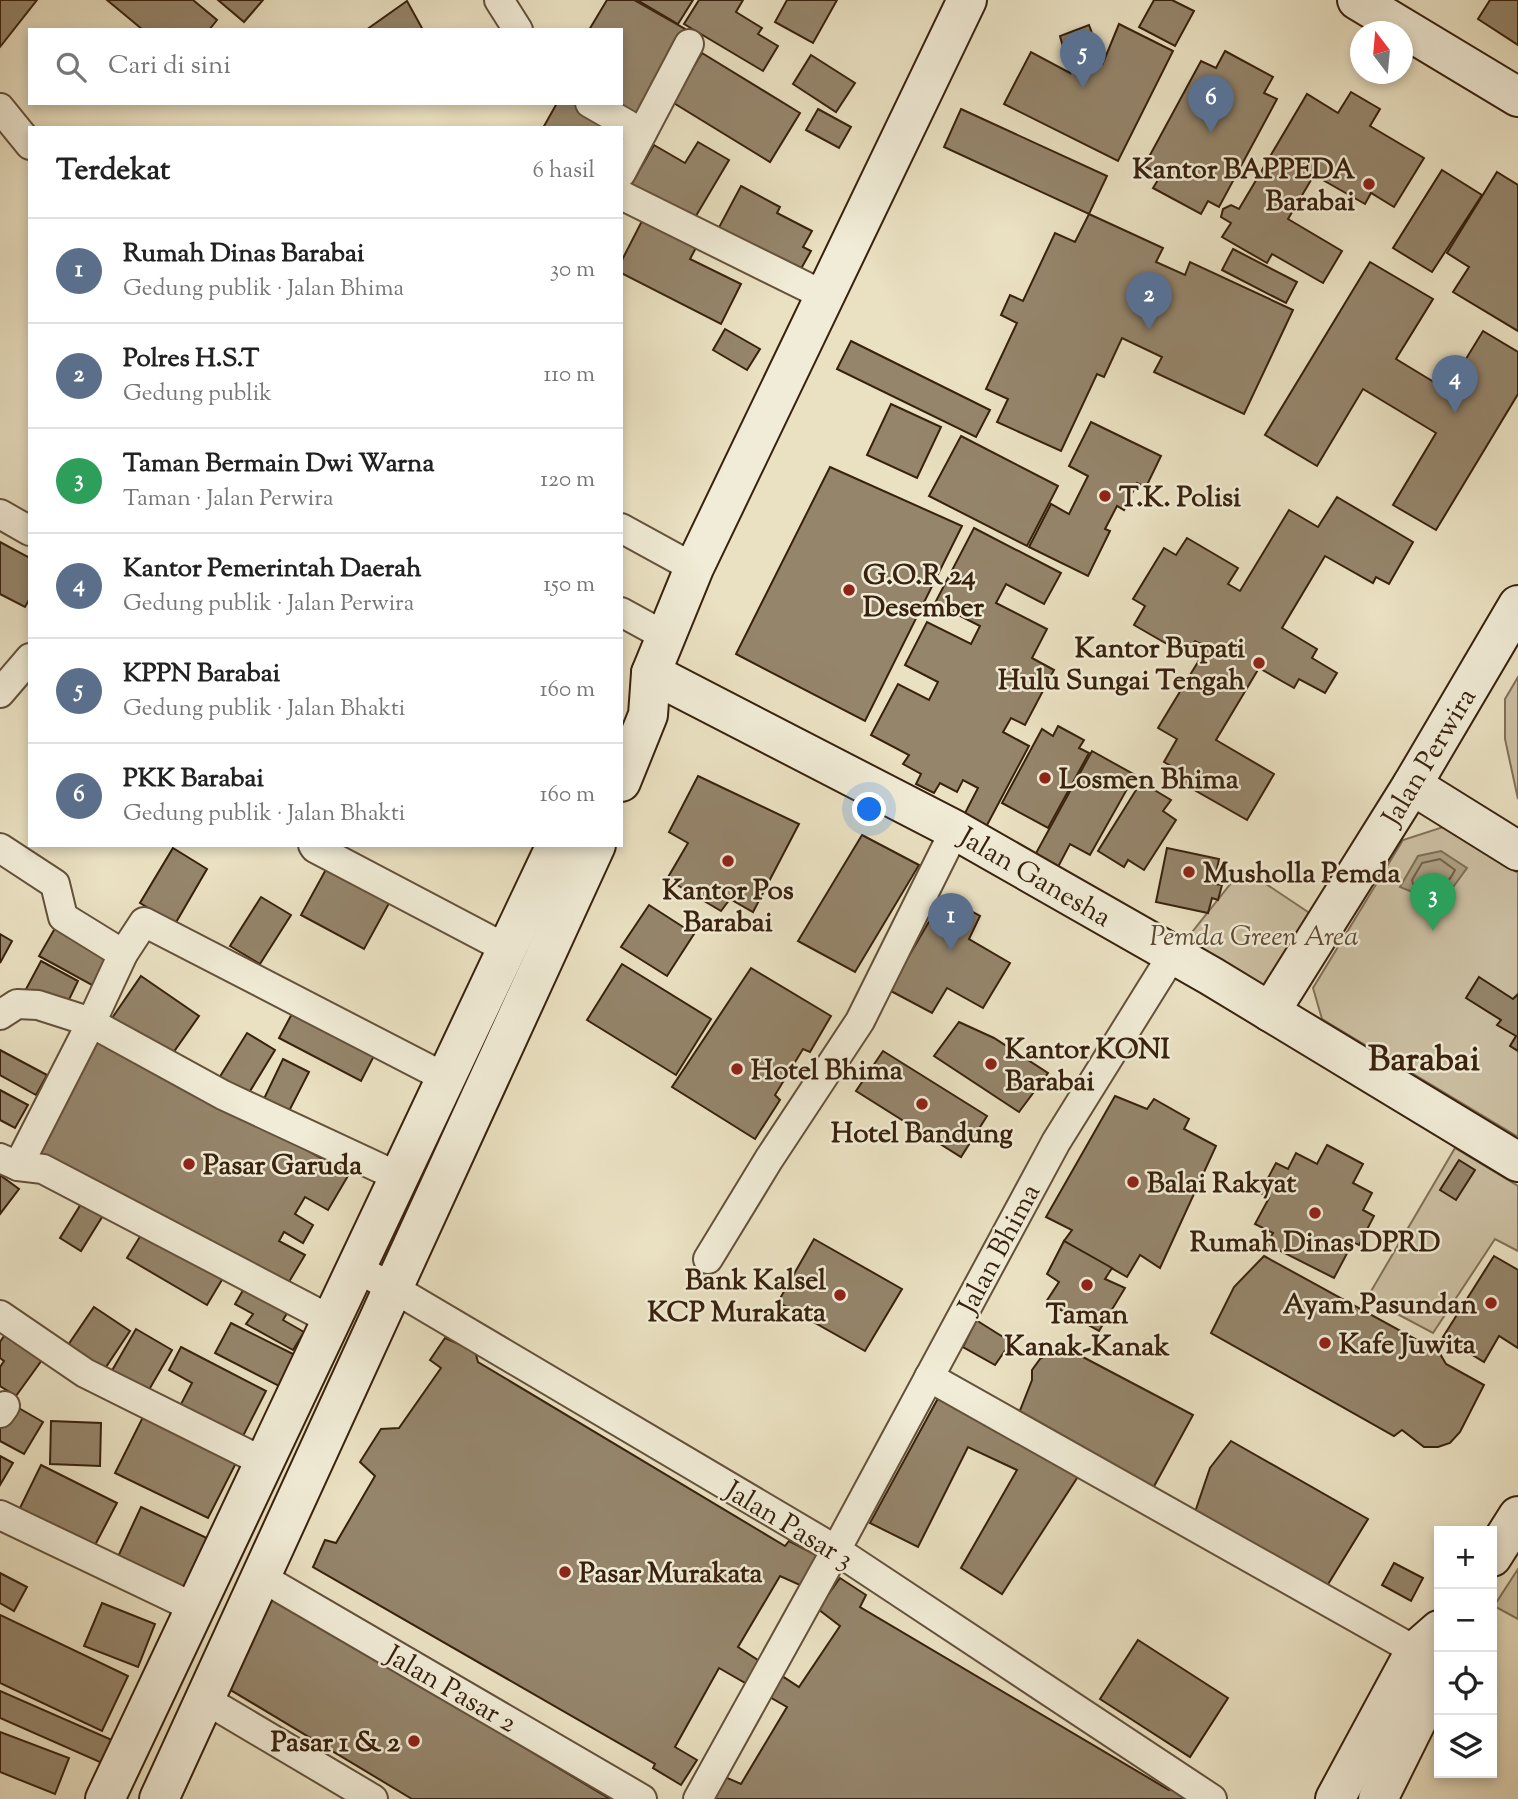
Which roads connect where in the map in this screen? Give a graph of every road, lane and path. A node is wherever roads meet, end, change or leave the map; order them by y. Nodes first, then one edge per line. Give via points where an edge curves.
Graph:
1 (499, 0) edge
2 (967, 0) edge
3 (1357, 0) edge
4 (517, 28) edge
5 (689, 44) dead end
6 (1518, 97) edge
7 (593, 105) edge
8 (0, 108) edge
9 (642, 133) junction
10 (28, 143) edge
11 (623, 169) edge
12 (623, 196) edge
13 (824, 296) junction
14 (0, 514) edge
15 (623, 529) edge
16 (28, 530) edge
17 (694, 568) junction
18 (1518, 605) edge
19 (623, 613) edge
20 (665, 636) junction
21 (28, 660) edge
22 (651, 673) junction
23 (0, 693) edge
24 (623, 701) edge
25 (623, 777) edge
26 (1412, 785) junction
27 (955, 830) junction
28 (314, 847) edge
29 (555, 847) edge
30 (595, 847) edge
31 (0, 848) edge
32 (1518, 851) edge
33 (507, 949) junction
34 (123, 954) junction
35 (1173, 954) junction
36 (1270, 1012) junction
37 (0, 1015) edge
38 (92, 1023) junction
39 (446, 1078) junction
40 (9, 1162) edge
41 (1518, 1162) edge
42 (399, 1177) junction
43 (708, 1259) dead end
44 (356, 1268) junction
45 (393, 1288) junction
46 (0, 1315) edge
47 (331, 1320) junction
48 (929, 1377) junction
49 (264, 1461) junction
50 (0, 1515) edge
51 (1518, 1516) edge
52 (1497, 1549) edge
53 (836, 1550) junction
54 (261, 1577) junction
55 (195, 1608) junction
56 (1433, 1655) edge
57 (205, 1700) junction
58 (105, 1799) edge
59 (159, 1799) edge
60 (373, 1799) edge
61 (642, 1799) edge
62 (698, 1799) edge
63 (1212, 1799) edge
64 (1335, 1799) edge
65 (1378, 1799) edge

1 - 4 street
2 - 13 street
3 - 6 street
5 - 9 street
7 - 9 street
8 - 10 street
9 - 11 street
12 - 13 street
13 - 17 street
14 - 16 street
15 - 17 street
17 - 20 street
18 - 26 street, Jalan Perwira
19 - 20 street
20 - 22 street
21 - 23 street
22 - 24 street
22 - 25 street via 648,715
22 - 27 street, Jalan Ganesha
26 - 32 street
26 - 36 street, Jalan Perwira
27 - 35 street, Jalan Ganesha
27 - 43 street via 860,1021
28 - 33 street
29 - 33 street
30 - 45 street
31 - 34 street via 55,884 63,917
33 - 39 street
34 - 38 street
34 - 39 street via 144,922
35 - 36 street, Jalan Ganesha
35 - 48 street, Jalan Bhima via 1056,1142
36 - 41 street, Jalan Ganesha
37 - 38 street via 17,1004 38,1004
38 - 40 street
38 - 42 street via 223,1095
39 - 42 street
40 - 47 street via 43,1169
42 - 44 street
44 - 45 street, Jalan Pasar 3
44 - 47 street
45 - 53 street, Jalan Pasar 3
45 - 54 street
46 - 49 street via 85,1373
47 - 49 street
48 - 53 street, Jalan Bhima
48 - 56 street
49 - 55 street
50 - 55 street
51 - 52 street
53 - 62 street, Jalan Bhima
53 - 63 street, Jalan Pasar 3
54 - 57 street
54 - 61 street, Jalan Pasar 2
55 - 58 street
56 - 64 street
56 - 65 street
57 - 59 street
57 - 60 street

